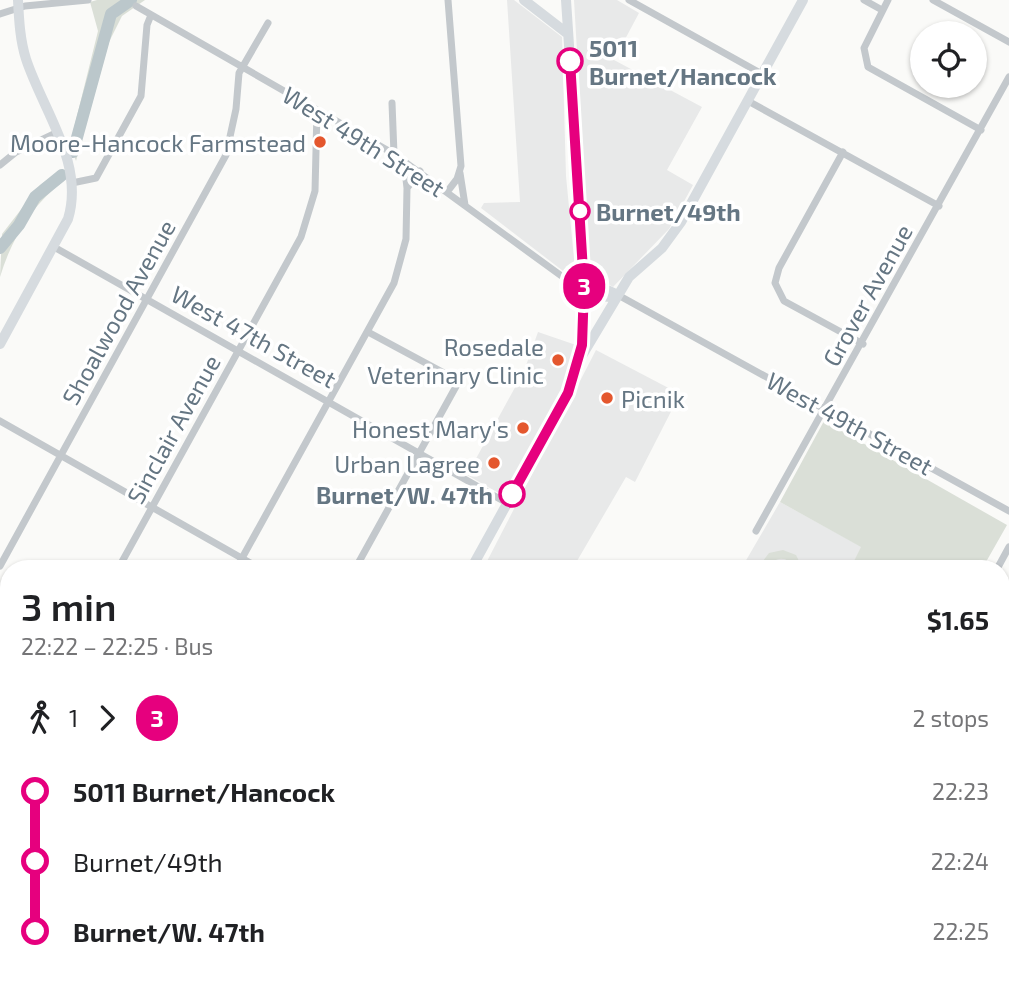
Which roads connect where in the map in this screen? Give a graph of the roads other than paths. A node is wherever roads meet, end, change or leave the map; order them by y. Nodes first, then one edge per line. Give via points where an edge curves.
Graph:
1 (88, 0) edge
2 (448, 0) edge
3 (524, 0) edge
4 (566, 0) edge
5 (629, 0) edge
6 (803, 0) edge
7 (864, 0) edge
8 (888, 0) edge
9 (933, 0) edge
10 (18, 4) edge
11 (136, 6) dead end
12 (882, 10) junction
13 (0, 13) edge
14 (151, 15) junction
15 (268, 23) dead end
16 (568, 34) junction
17 (1009, 42) edge
18 (243, 67) junction
19 (762, 74) junction
20 (1009, 77) edge
21 (748, 101) junction
22 (392, 103) dead end
23 (317, 110) junction
24 (981, 130) junction
25 (56, 133) junction
26 (843, 152) junction
27 (394, 154) junction
28 (404, 161) junction
29 (0, 165) edge
30 (421, 171) junction
31 (460, 173) junction
32 (72, 183) junction
33 (407, 188) junction
34 (447, 192) junction
35 (464, 205) junction
36 (939, 206) junction
37 (54, 247) junction
38 (584, 287) junction
39 (618, 295) junction
40 (147, 298) junction
41 (368, 332) junction
42 (0, 344) edge
43 (863, 344) junction
44 (239, 350) junction
45 (579, 361) junction
46 (330, 401) junction
47 (826, 410) junction
48 (0, 421) edge
49 (418, 453) junction
50 (62, 455) junction
51 (507, 503) junction
52 (153, 506) junction
53 (1009, 510) edge
54 (757, 531) dead end
55 (242, 558) junction
56 (3, 560) edge
57 (123, 560) edge
58 (245, 560) edge
59 (360, 560) edge
60 (476, 560) edge

1 - 10 street
2 - 31 street
3 - 16 street
4 - 16 street
5 - 19 street
6 - 19 street
7 - 12 street
8 - 12 street
9 - 17 street
10 - 13 street
10 - 25 street via 27,60
11 - 14 street, West 49th Street
12 - 24 street via 864,48 868,67
14 - 18 street, West 49th Street
14 - 32 street via 141,96 96,178
15 - 18 street, Shoalwood Avenue
16 - 38 street
18 - 23 street, West 49th Street
18 - 40 street, Shoalwood Avenue via 226,155
19 - 21 street
20 - 24 street, Grover Avenue
21 - 26 street
21 - 39 street via 681,222
22 - 27 street
23 - 27 street, West 49th Street
23 - 44 street, Sinclair Avenue via 316,175 309,214
24 - 36 street, Grover Avenue
25 - 29 street
25 - 32 street via 68,159
26 - 36 street
26 - 43 street via 776,273 776,289 784,301
27 - 28 street, West 49th Street
28 - 30 street, West 49th Street
28 - 33 street
30 - 33 street
30 - 34 street, West 49th Street
31 - 34 street
31 - 35 street
32 - 37 street via 71,209
33 - 41 street via 408,224 401,264
34 - 35 street, West 49th Street
35 - 38 street, West 49th Street via 567,280
36 - 43 street, Grover Avenue
37 - 40 street, West 47th Street
37 - 42 street
38 - 39 street, West 49th Street via 592,284
38 - 45 street
39 - 45 street
39 - 47 street, West 49th Street
40 - 44 street, West 47th Street
40 - 50 street, Shoalwood Avenue
41 - 46 street
41 - 49 street via 459,381
43 - 47 street, Grover Avenue
44 - 46 street, West 47th Street
44 - 52 street, Sinclair Avenue
45 - 51 street via 568,393
46 - 49 street, West 47th Street
46 - 55 street
47 - 53 street, West 49th Street
47 - 54 street, Grover Avenue
48 - 50 street
49 - 51 street, West 47th Street
49 - 59 street
50 - 52 street
50 - 56 street, Shoalwood Avenue
51 - 60 street
52 - 55 street
52 - 57 street, Sinclair Avenue
55 - 58 street

